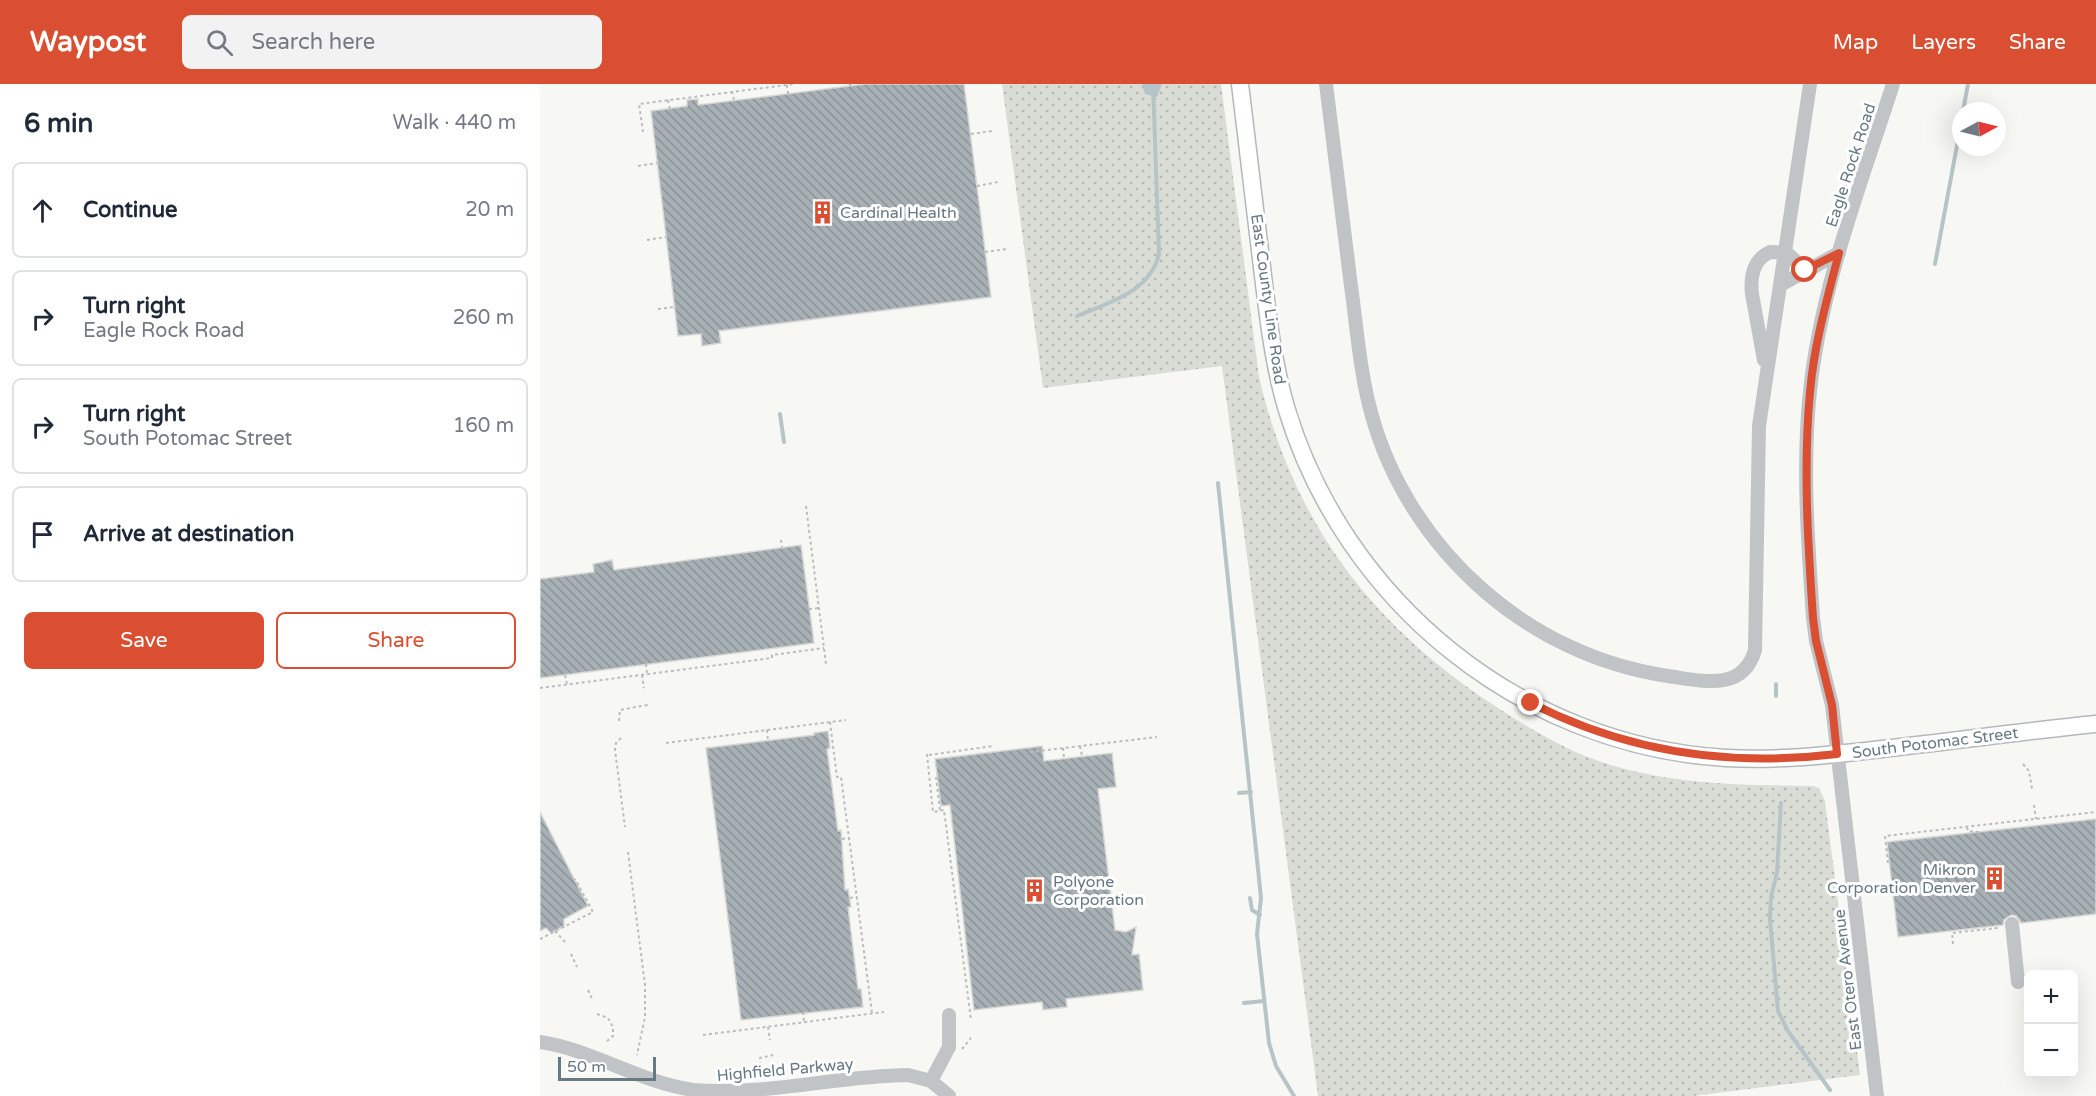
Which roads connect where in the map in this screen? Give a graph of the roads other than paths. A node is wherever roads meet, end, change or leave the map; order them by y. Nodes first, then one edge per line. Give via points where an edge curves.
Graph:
1 (1240, 84) edge
2 (1326, 84) edge
3 (1810, 84) edge
4 (1893, 84) edge
5 (1787, 253) junction
6 (1839, 253) junction
7 (1805, 270) junction
8 (1782, 284) junction
9 (1766, 368) junction
10 (1441, 644) joint
11 (2096, 724) edge
12 (1837, 754) junction
13 (2012, 925) road end
14 (2018, 982) dead end
15 (949, 1015) dead end
16 (540, 1042) edge
17 (932, 1081) junction
18 (949, 1096) edge
19 (1876, 1096) edge

1 - 10 main road, East County Line Road via 1274,355 1293,428 1317,485 1352,546 1395,600
2 - 9 street via 1364,374 1381,442 1411,504 1440,547 1476,585 1531,626 1595,658 1652,674 1726,680 1742,675 1755,650 1757,629 1760,426
3 - 5 street
4 - 6 street, Eagle Rock Road
5 - 7 street
5 - 8 street
5 - 9 street via 1770,252 1762,256 1753,271 1751,283
6 - 7 street
6 - 12 street, Eagle Rock Road via 1812,374 1808,473 1813,618 1832,705
7 - 8 street
8 - 9 street
10 - 12 main road, South Potomac Street via 1489,680 1531,703 1581,726 1630,742 1728,758
11 - 12 main road, South Potomac Street
12 - 19 street, East Otero Avenue
13 - 14 street
15 - 17 street via 949,1047
16 - 17 street, Highfield Parkway via 572,1049 653,1081 708,1092 742,1093 900,1075
17 - 18 street

